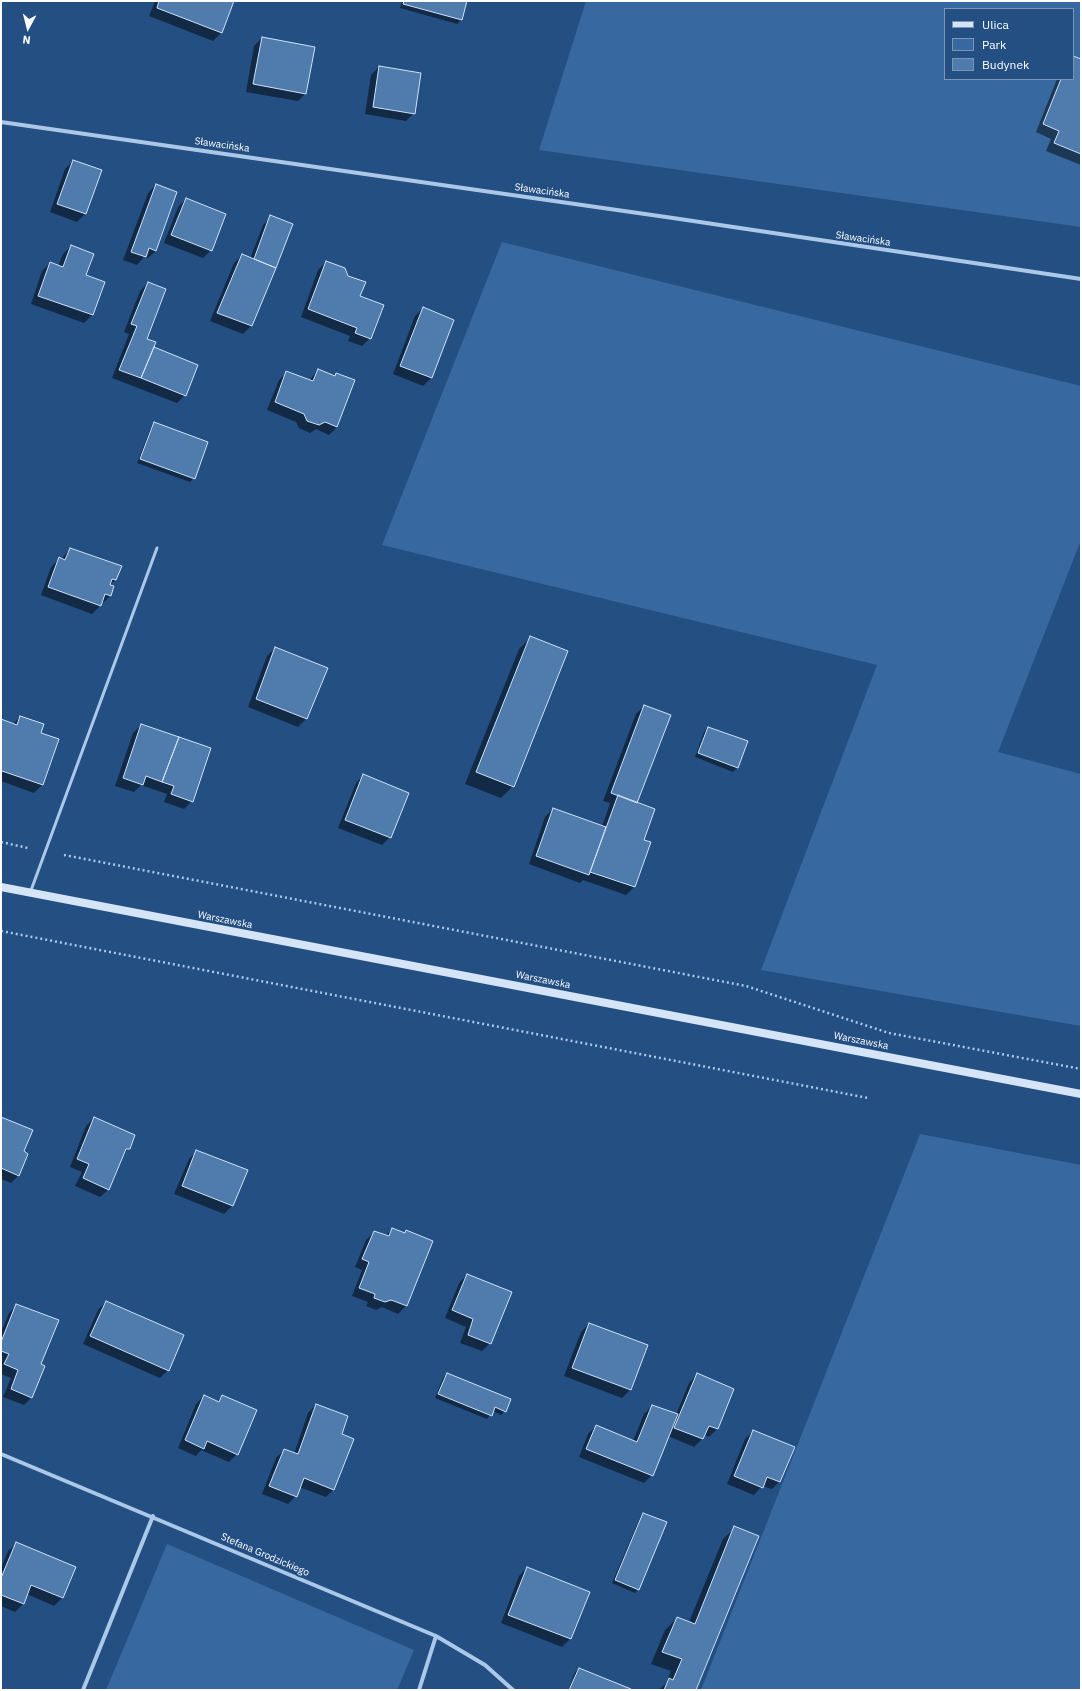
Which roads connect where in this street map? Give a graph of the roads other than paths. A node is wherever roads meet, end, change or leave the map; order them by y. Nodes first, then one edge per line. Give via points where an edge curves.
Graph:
1 (1, 122) edge
2 (1081, 279) edge
3 (157, 548) dead end
4 (1, 887) edge
5 (30, 892) junction
6 (1081, 1094) edge
7 (1, 1454) edge
8 (153, 1516) junction
9 (436, 1636) junction
10 (83, 1690) edge
11 (419, 1690) edge
12 (512, 1690) edge

1 - 2 street, Sławacińska
3 - 5 lane
4 - 5 street, Warszawska
5 - 6 street, Warszawska
7 - 8 street, Stefana Grodzickiego
8 - 9 street, Stefana Grodzickiego
8 - 10 street
9 - 11 street
9 - 12 street, Stefana Grodzickiego via 486,1665

